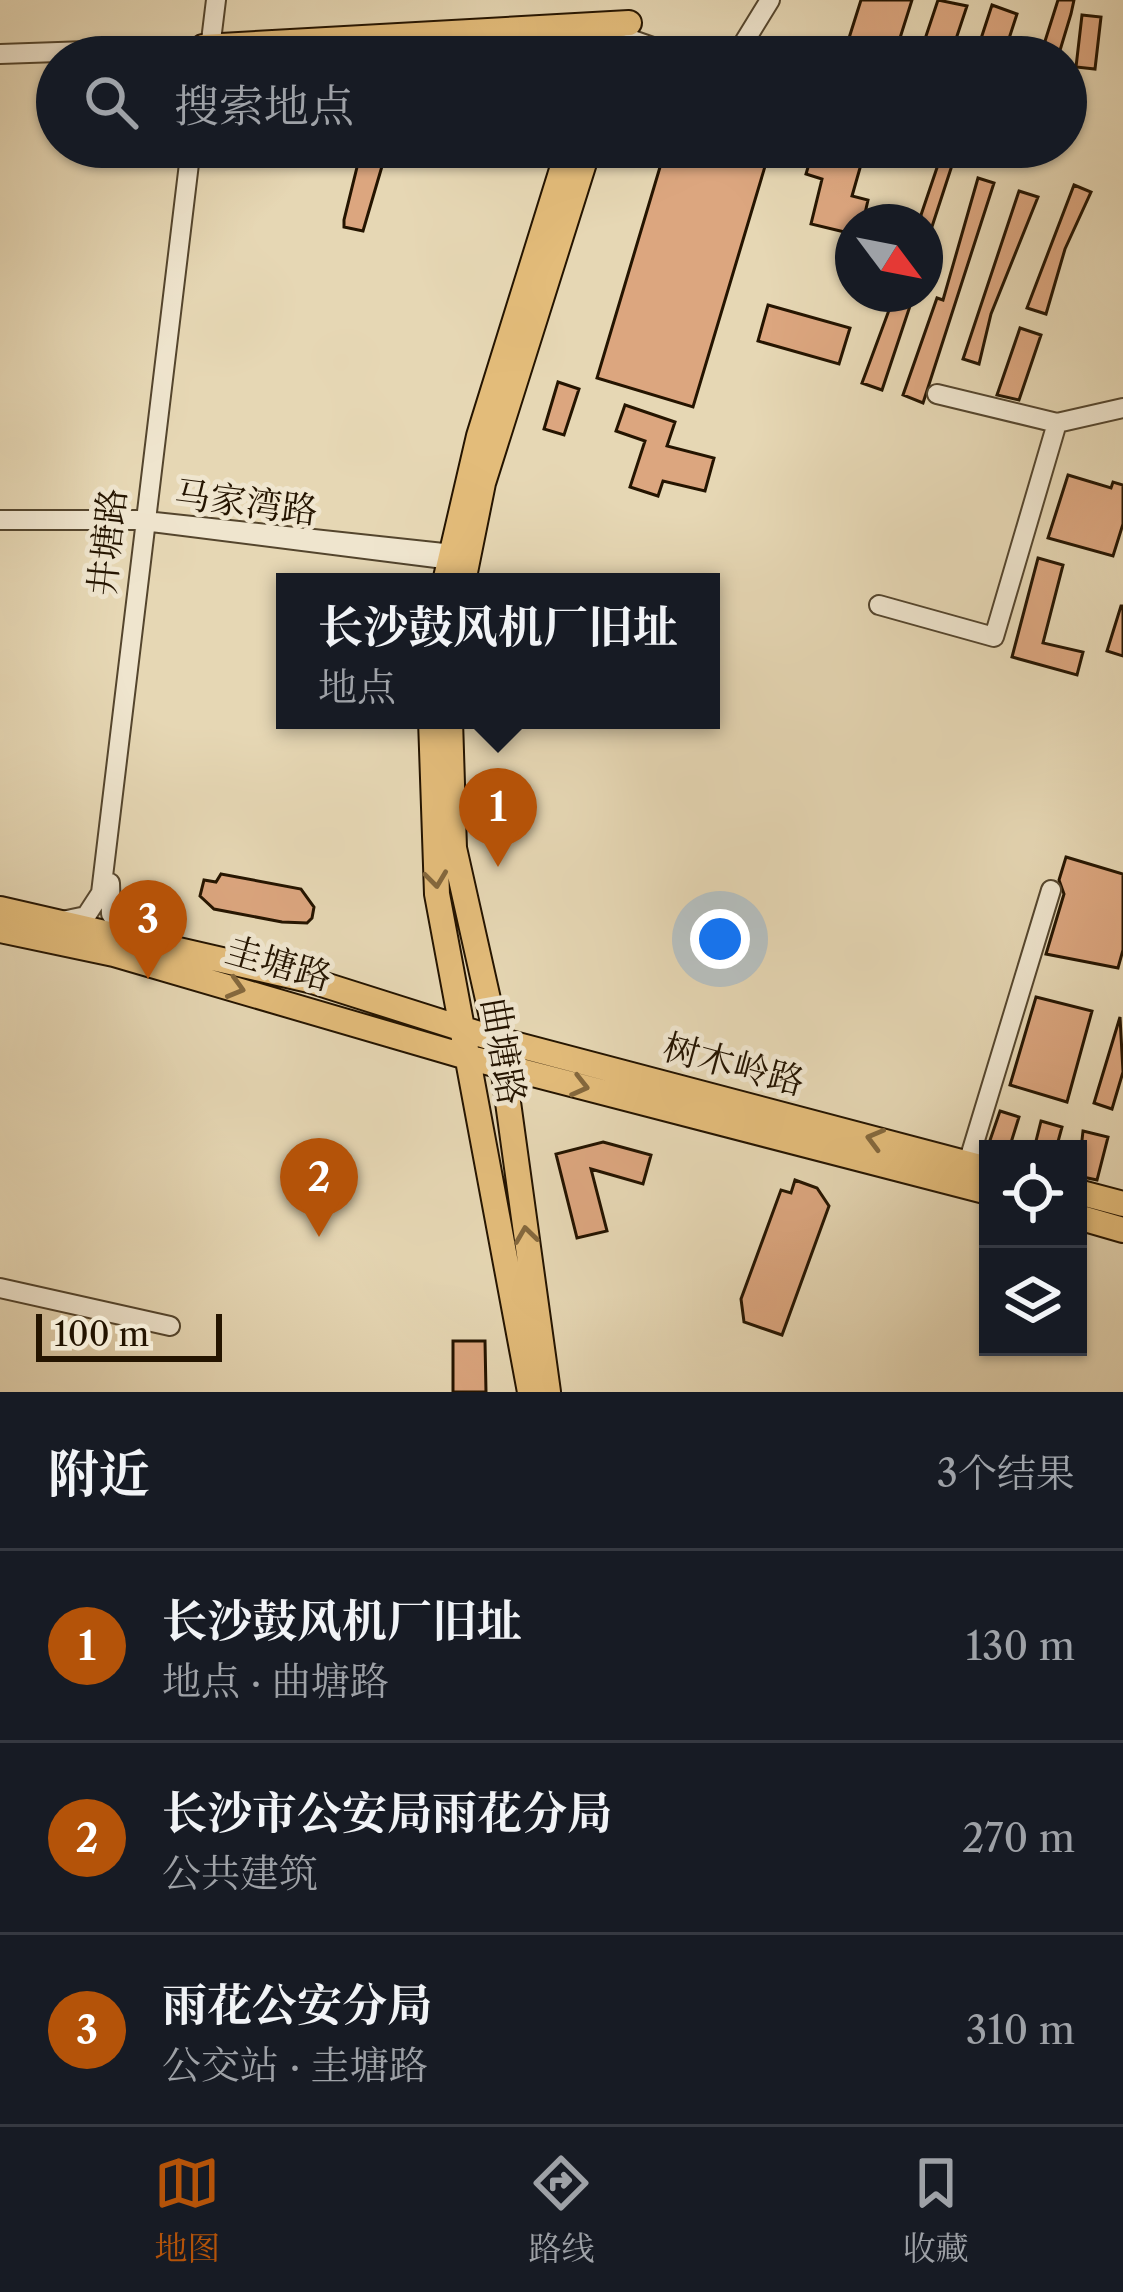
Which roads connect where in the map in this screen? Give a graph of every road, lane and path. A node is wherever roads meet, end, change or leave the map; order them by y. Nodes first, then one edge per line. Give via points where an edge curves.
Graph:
1 (213, 0) edge
2 (770, 0) edge
3 (616, 33) edge
4 (208, 36) edge
5 (551, 36) edge
6 (748, 36) edge
7 (0, 54) edge
8 (36, 54) edge
9 (191, 168) edge
10 (562, 168) edge
11 (582, 168) edge
12 (938, 394) dead end
13 (1123, 408) edge
14 (1057, 423) junction
15 (0, 520) edge
16 (144, 521) junction
17 (457, 566) edge
18 (879, 605) dead end
19 (431, 729) edge
20 (450, 729) edge
21 (1052, 890) dead end
22 (0, 909) edge
23 (62, 922) junction
24 (0, 930) edge
25 (132, 936) junction
26 (463, 1028) junction
27 (495, 1039) junction
28 (466, 1057) junction
29 (503, 1066) junction
30 (978, 1166) edge
31 (979, 1190) edge
32 (1087, 1194) edge
33 (1123, 1204) edge
34 (1087, 1219) edge
35 (1123, 1229) edge
36 (0, 1288) edge
37 (170, 1326) dead end
38 (530, 1392) edge
39 (548, 1392) edge

1 - 4 street
2 - 6 street
3 - 5 main road
7 - 8 street
9 - 16 street, 井塘路
10 - 17 main road via 479,436
11 - 17 main road
12 - 14 street
13 - 14 street
14 - 18 street via 994,637
15 - 16 street, 马家湾路
16 - 17 street, 马家湾路
16 - 23 street, 井塘路 via 101,893 86,916
16 - 25 street, 井塘路 via 109,896 111,914
19 -> 26 main road, 曲塘路 via 434,861
20 - 27 main road, 曲塘路 via 454,848
21 - 30 street
22 - 23 main road, 圭塘路
23 - 25 main road, 圭塘路
24 -> 28 main road, 圭塘路 via 114,954
25 - 26 main road, 圭塘路
26 - 27 main road, 树木岭路
26 - 28 main road, 曲塘路
27 - 29 main road, 曲塘路
30 -> 27 main road, 树木岭路
28 - 29 main road, 树木岭路
28 - 38 main road, 曲塘路
29 -> 31 main road, 树木岭路
39 -> 29 main road, 曲塘路
32 - 33 main road
34 - 35 main road
36 - 37 street

